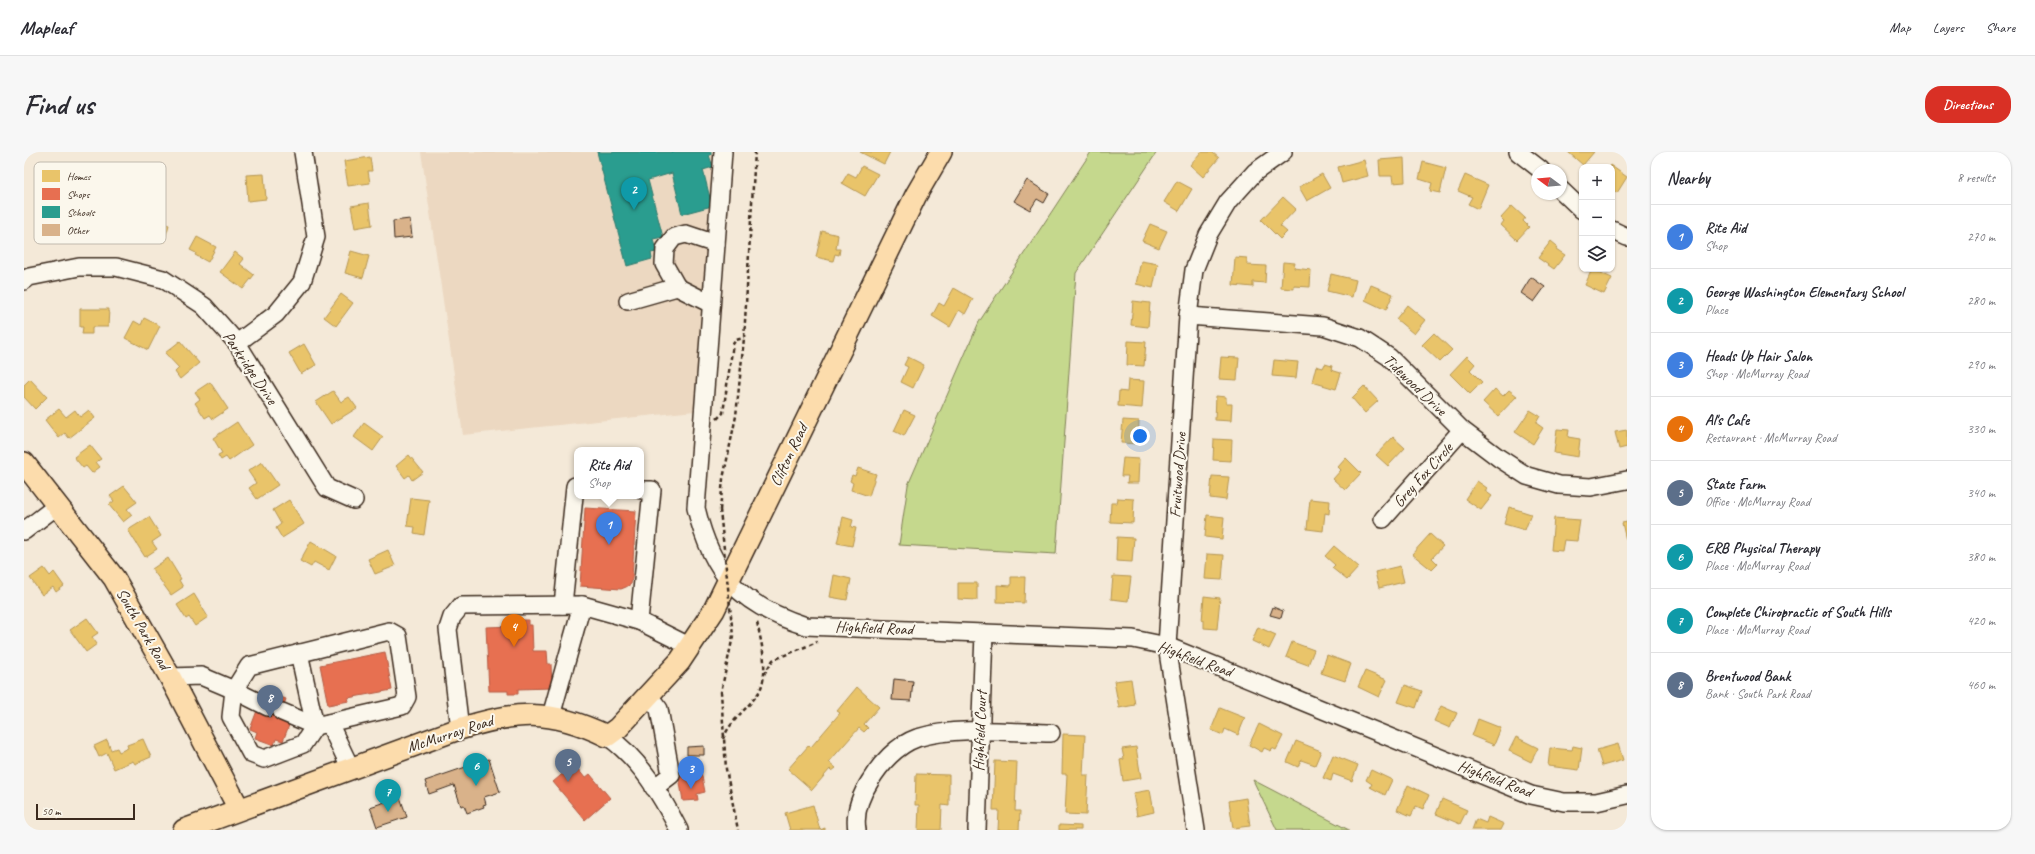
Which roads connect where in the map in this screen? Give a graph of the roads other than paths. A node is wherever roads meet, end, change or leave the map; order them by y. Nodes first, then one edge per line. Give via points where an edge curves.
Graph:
1 (303, 152) edge
2 (722, 152) edge
3 (940, 152) edge
4 (1283, 152) edge
5 (1518, 152) edge
6 (1533, 164) edge
7 (1567, 196) edge
8 (1579, 207) edge
9 (1615, 231) edge
10 (1627, 237) edge
11 (716, 244) junction
12 (24, 281) edge
13 (677, 287) junction
14 (628, 301) dead end
15 (711, 304) junction
16 (1188, 316) junction
17 (237, 343) junction
18 (1462, 430) junction
19 (24, 463) edge
20 (1627, 480) edge
21 (644, 490) edge
22 (575, 499) edge
23 (354, 500) dead end
24 (58, 505) junction
25 (1383, 519) dead end
26 (24, 531) edge
27 (728, 580) junction
28 (582, 605) junction
29 (563, 606) junction
30 (638, 621) junction
31 (984, 633) junction
32 (1167, 646) junction
33 (691, 647) junction
34 (299, 653) junction
35 (170, 677) junction
36 (234, 690) junction
37 (649, 696) junction
38 (552, 716) junction
39 (322, 725) junction
40 (460, 729) junction
41 (980, 731) junction
42 (1051, 733) dead end
43 (607, 736) junction
44 (351, 768) junction
45 (654, 788) junction
46 (1627, 795) edge
47 (239, 809) junction
48 (184, 830) edge
49 (679, 830) edge
50 (857, 830) edge
51 (976, 830) edge
52 (1196, 830) edge

1 - 17 street via 316,237 302,282 276,314
2 - 11 street, Highfield Road
3 - 27 main road, Clifton Road
4 - 16 street, Fruitwood Drive via 1251,177 1228,202 1208,235 1194,270
5 - 6 street
7 - 8 street
9 - 10 street
11 - 13 street via 686,234 674,237 665,249 664,264
11 - 15 street, Highfield Road
12 - 17 street, Parkridge Drive via 29,277 79,267 116,267 163,279 204,306
13 - 14 street
13 - 15 street
15 - 27 street, Highfield Road via 696,508 702,533 716,566
16 - 18 street, Tidewood Drive via 1323,326 1360,338 1389,357
16 - 32 street, Fruitwood Drive
17 - 23 street, Parkridge Drive via 327,488
18 - 20 street, Tidewood Drive via 1527,476 1559,485 1590,487
18 - 25 street, Grey Fox Circle
19 - 24 main road, South Park Road
21 - 30 street via 652,490
22 - 29 street
24 - 26 street
24 - 35 main road, South Park Road via 114,578
27 - 31 street, Highfield Road via 753,604 806,626
27 - 33 main road, Clifton Road via 714,610
28 - 29 street
28 - 30 street
28 - 38 street
29 - 40 street via 461,606 452,617 448,629
30 - 33 street
31 - 32 street, Highfield Road via 1133,639
31 - 41 street, Highfield Court
32 - 46 street, Highfield Road via 1531,795 1564,802 1596,802
32 - 52 street, Fruitwood Drive
33 - 37 main road, Clifton Road
34 - 36 street via 249,666
34 - 39 street
34 - 39 street via 389,631 398,636 406,702 402,706
35 - 36 street via 201,676
35 - 47 main road, South Park Road
36 - 39 street via 275,709
36 - 39 street via 231,718 251,754 264,759 303,744
37 - 43 main road, Clifton Road
37 - 45 street via 659,709 671,775
38 - 40 main road, McMurray Road via 510,716
38 - 43 main road, McMurray Road via 579,723
39 - 44 street
40 - 44 main road, McMurray Road
41 - 42 street
41 - 50 street via 937,734 916,739 896,750 877,769 862,793 855,820
41 - 51 street, Highfield Court
43 - 45 street, McMurray Road via 632,756
44 - 47 main road, McMurray Road
45 - 49 street, McMurray Road
47 - 48 main road, McMurray Road

